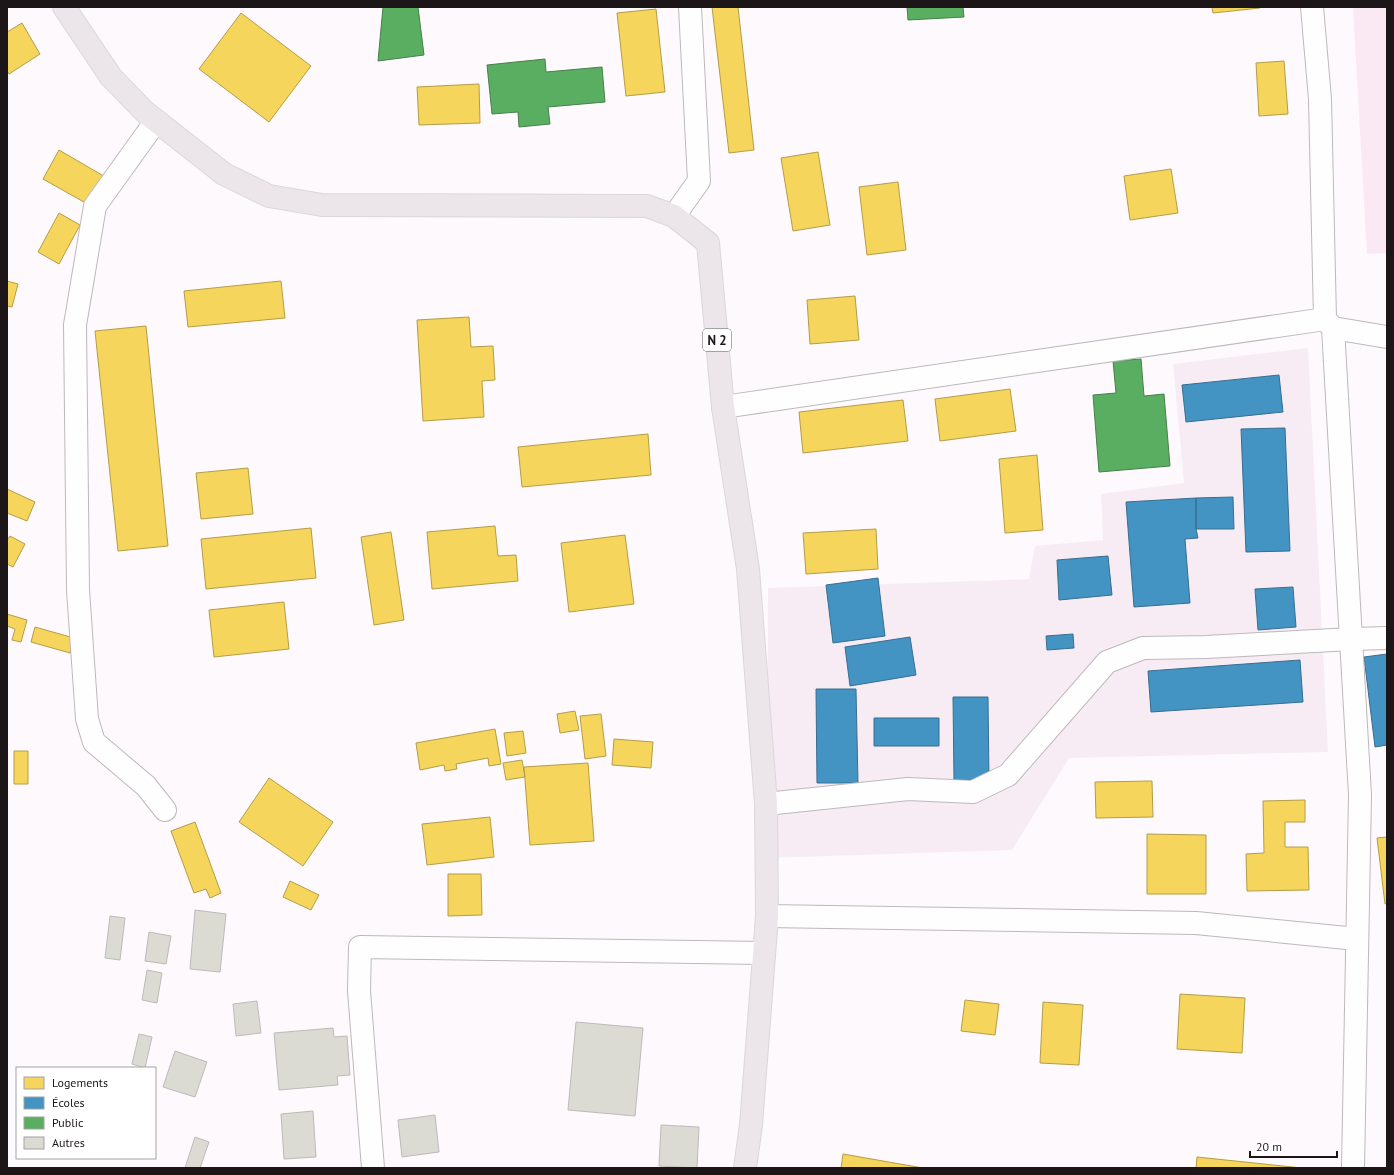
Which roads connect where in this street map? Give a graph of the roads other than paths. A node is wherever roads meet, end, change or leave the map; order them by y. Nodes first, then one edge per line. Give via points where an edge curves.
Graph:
1 (64, 7) edge
2 (690, 7) edge
3 (1312, 7) edge
4 (156, 121) junction
5 (674, 216) junction
6 (1329, 323) junction
7 (1387, 337) edge
8 (723, 407) junction
9 (1387, 638) edge
10 (1352, 639) junction
11 (766, 804) junction
12 (164, 810) dead end
13 (767, 916) junction
14 (1357, 939) junction
15 (764, 953) junction
16 (372, 1168) edge
17 (745, 1168) edge
18 (1353, 1168) edge

1 - 4 main road, N 2 via 111,77
2 - 5 street via 699,181
3 - 6 street via 1320,99
4 - 5 main road, N 2 via 224,174 269,196 322,206 647,206
4 - 12 street via 95,206 75,325 78,590 87,719 94,742 146,786
5 - 8 main road, N 2 via 708,243
6 - 7 street
6 - 8 street
6 - 10 street
8 - 11 main road, N 2 via 748,568
9 - 10 street
10 - 11 street via 1143,648 1107,662 1008,775 973,792 908,789
10 - 14 street via 1360,795
11 - 13 main road, N 2
13 - 14 street via 1196,922
13 - 15 main road, N 2
14 - 18 street
15 - 16 street via 360,947 359,991
15 - 17 main road, N 2 via 751,1125

